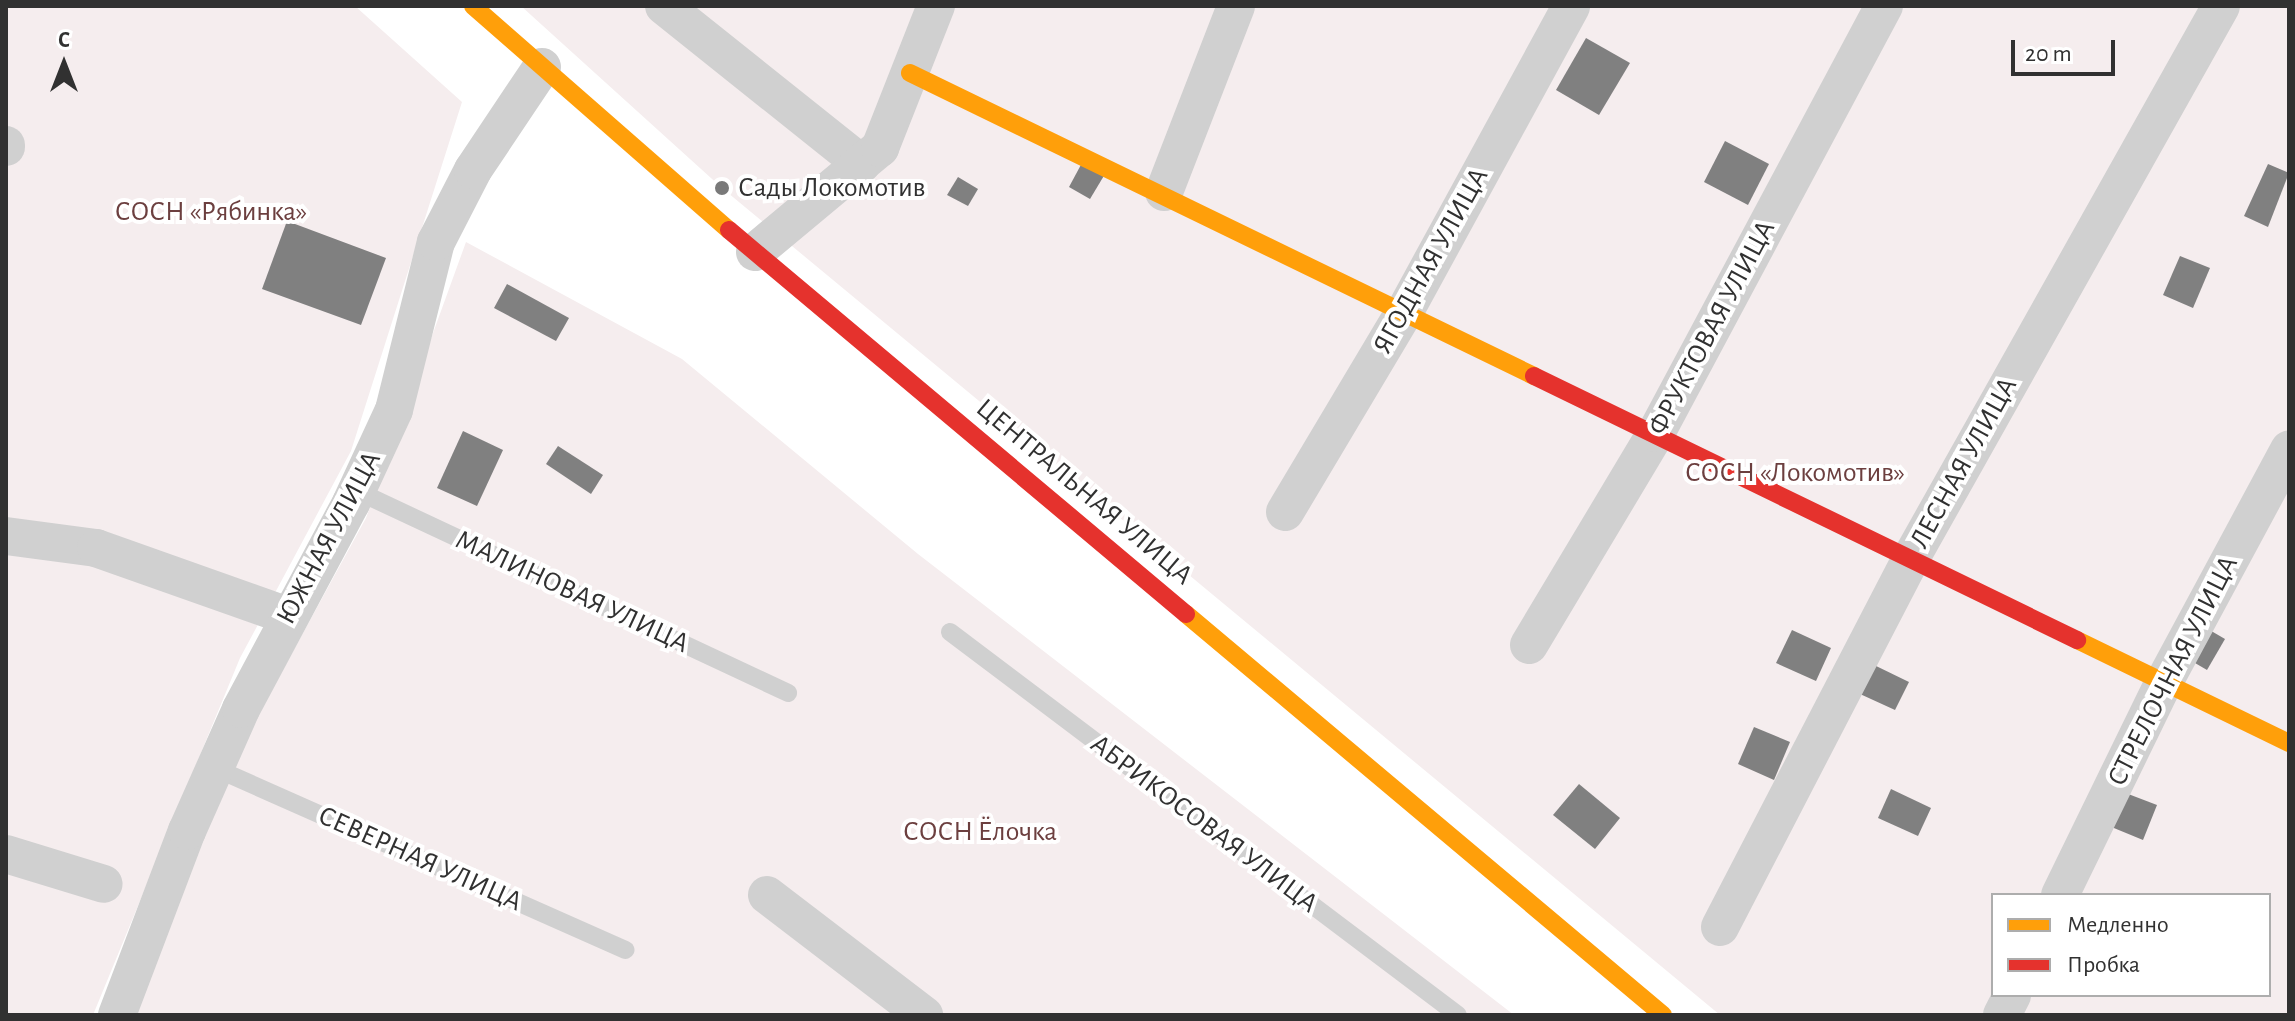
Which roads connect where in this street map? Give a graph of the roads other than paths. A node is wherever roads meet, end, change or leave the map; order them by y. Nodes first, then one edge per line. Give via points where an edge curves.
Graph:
1 (473, 6) edge
2 (664, 6) edge
3 (936, 6) edge
4 (1236, 6) edge
5 (1571, 6) edge
6 (1884, 6) edge
7 (2221, 6) edge
8 (542, 67) junction
9 (910, 73) junction
10 (862, 164) junction
11 (1164, 192) junction
12 (755, 252) junction
13 (1405, 311) junction
14 (1656, 433) junction
15 (2289, 450) edge
16 (357, 491) junction
17 (1285, 512) dead end
18 (6, 536) edge
19 (1911, 558) junction
20 (288, 616) junction
21 (950, 632) dead end
22 (1529, 645) dead end
23 (2164, 682) junction
24 (788, 693) dead end
25 (2289, 743) edge
26 (215, 768) junction
27 (6, 854) edge
28 (104, 884) dead end
29 (2061, 893) edge
30 (767, 895) dead end
31 (1720, 927) dead end
32 (626, 950) dead end
33 (2011, 997) edge
34 (117, 1015) edge
35 (924, 1015) edge
36 (1458, 1015) edge
37 (1663, 1015) edge
38 (2002, 1015) edge

1 - 8 street, ЦЕНТРАЛЬНАЯ УЛИЦА
2 - 10 street
3 - 9 street
4 - 11 street
5 - 13 street, ЯГОДНАЯ УЛИЦА
6 - 14 street, ФРУКТОВАЯ УЛИЦА
7 - 19 street, ЛЕСНАЯ УЛИЦА
8 - 12 street, ЦЕНТРАЛЬНАЯ УЛИЦА
8 - 16 street, ЮЖНАЯ УЛИЦА via 473,170 436,242 394,410
9 - 10 street via 880,148
9 - 11 street
10 - 12 street
11 - 13 street
12 - 37 street, ЦЕНТРАЛЬНАЯ УЛИЦА
13 - 14 street
13 - 17 street, ЯГОДНАЯ УЛИЦА
14 - 19 street
14 - 22 street, ФРУКТОВАЯ УЛИЦА
15 - 23 street, СТРЕЛОЧНАЯ УЛИЦА
16 - 20 street, ЮЖНАЯ УЛИЦА
16 - 24 lane, МАЛИНОВАЯ УЛИЦА
18 - 20 street via 96,548
19 - 23 street
19 - 31 street, ЛЕСНАЯ УЛИЦА
20 - 26 street, ЮЖНАЯ УЛИЦА
21 - 36 lane, АБРИКОСОВАЯ УЛИЦА
23 - 25 street
23 - 29 street, СТРЕЛОЧНАЯ УЛИЦА
26 - 32 lane, СЕВЕРНАЯ УЛИЦА
26 - 34 street, ЮЖНАЯ УЛИЦА
27 - 28 street
30 - 35 street
33 - 38 street

